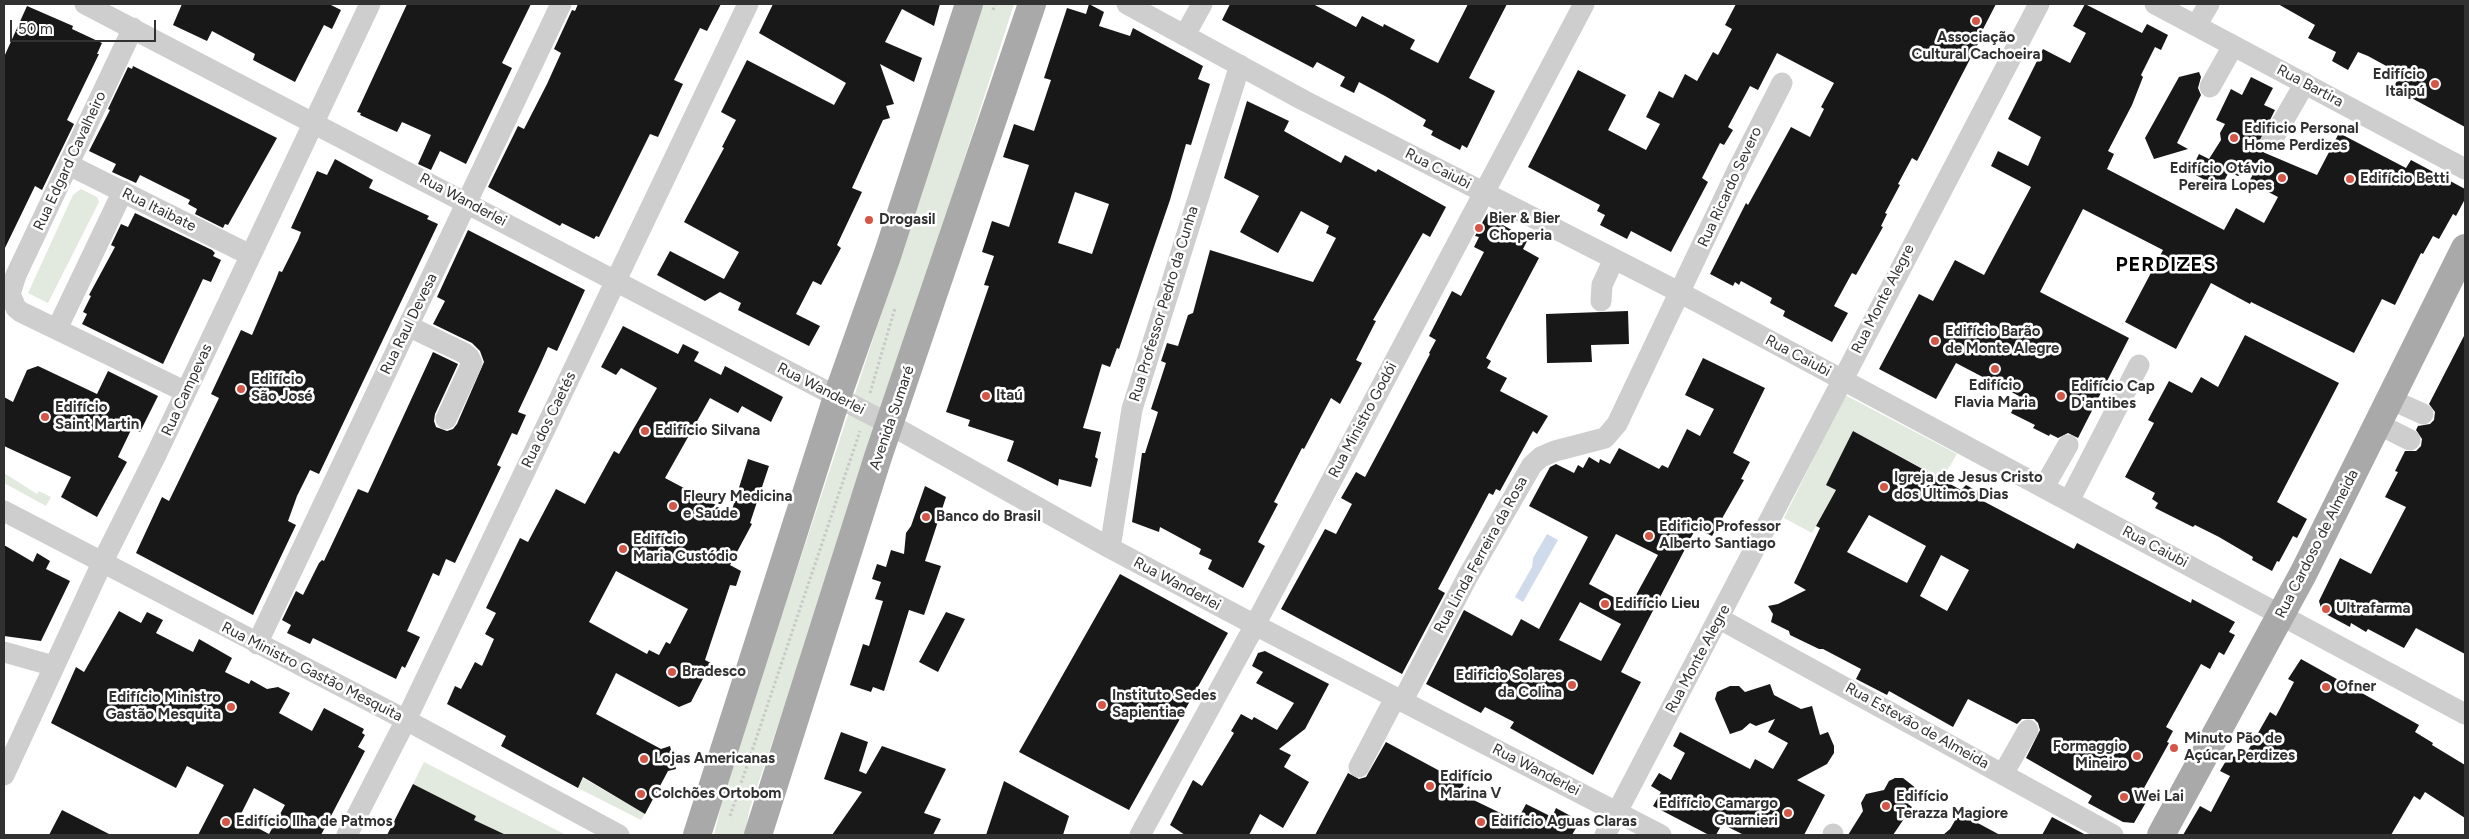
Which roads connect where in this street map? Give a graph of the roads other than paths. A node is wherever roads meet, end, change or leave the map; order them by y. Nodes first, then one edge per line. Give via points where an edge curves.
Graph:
1 (85, 4) edge
2 (370, 4) edge
3 (561, 4) edge
4 (748, 4) edge
5 (968, 4) edge
6 (1032, 4) edge
7 (1127, 4) edge
8 (1202, 4) edge
9 (1584, 4) edge
10 (2039, 4) edge
11 (2155, 4) edge
12 (2209, 4) edge
13 (2196, 26) junction
14 (133, 28) junction
15 (1185, 35) junction
16 (2233, 46) junction
17 (1240, 65) junction
18 (1782, 83) dead end
19 (2305, 83) junction
20 (2210, 87) dead end
21 (314, 122) junction
22 (2270, 142) dead end
23 (69, 165) junction
24 (2465, 169) edge
25 (122, 191) junction
26 (1484, 193) junction
27 (468, 203) junction
28 (2465, 248) edge
29 (250, 255) junction
30 (1614, 259) junction
31 (616, 282) junction
32 (1679, 292) junction
33 (1601, 301) dead end
34 (408, 326) junction
35 (57, 329) junction
36 (2139, 365) dead end
37 (1842, 380) junction
38 (186, 392) junction
39 (837, 397) junction
40 (2390, 399) junction
41 (2423, 414) dead end
42 (446, 419) dead end
43 (889, 424) junction
44 (2378, 424) junction
45 (2410, 440) dead end
46 (2068, 445) dead end
47 (2044, 487) junction
48 (2069, 501) junction
49 (4, 511) edge
50 (1110, 548) junction
51 (102, 563) junction
52 (2282, 614) junction
53 (1720, 618) junction
54 (1255, 625) junction
55 (257, 644) junction
56 (4, 652) edge
57 (54, 666) junction
58 (1399, 700) junction
59 (2465, 714) edge
60 (406, 720) junction
61 (2028, 730) dead end
62 (1359, 767) dead end
63 (2003, 774) junction
64 (4, 775) edge
65 (1618, 812) junction
66 (347, 835) edge
67 (619, 835) edge
68 (697, 835) edge
69 (758, 835) edge
70 (1140, 835) edge
71 (1605, 835) edge
72 (1661, 835) edge
73 (2113, 835) edge
74 (2160, 835) edge

1 - 14 street, Rua Wanderlei
2 - 21 street, Rua Campevas
3 - 27 street, Rua Raul Devesa
4 - 31 street, Rua dos Caetés
5 - 39 main road via 905,202
6 - 43 main road, Avenida Sumaré
7 - 15 street, Rua Caiubi
8 - 15 street
9 - 26 street, Rua Ministro Godói
10 - 37 street, Rua Monte Alegre
11 - 13 street, Rua Bartira
12 - 13 street
13 - 16 street, Rua Bartira
14 - 21 street, Rua Wanderlei
14 - 23 street, Rua Edgard Cavalheiro
15 - 17 street, Rua Caiubi
16 - 19 street, Rua Bartira
16 - 20 street
17 - 26 street, Rua Caiubi
17 - 50 street, Rua Professor Pedro da Cunha via 1132,409
18 - 32 street, Rua Ricardo Severo
19 - 22 street
19 - 24 street, Rua Bartira
21 - 27 street, Rua Wanderlei
21 - 29 street, Rua Campevas
23 - 25 street, Rua Itaibate
23 - 35 street, Rua Edgard Cavalheiro via 10,294 16,308
25 - 29 street, Rua Itaibate
25 - 35 street
26 - 30 street, Rua Caiubi
26 - 54 street, Rua Ministro Godói
27 - 31 street, Rua Wanderlei
27 - 34 street, Rua Raul Devesa
28 - 40 main road, Rua Cardoso de Almeida
29 - 38 street, Rua Campevas
30 - 32 street, Rua Caiubi
30 - 33 street via 1602,285
31 - 39 street, Rua Wanderlei
31 - 60 street, Rua dos Caetés
32 - 37 street, Rua Caiubi
32 - 58 street, Rua Linda Ferreira da Rosa via 1611,432 1597,442 1541,457 1524,476
34 - 42 street via 470,356 472,363
34 - 55 street, Rua Raul Devesa
35 - 38 street
36 - 48 street
37 - 47 street, Rua Caiubi
37 - 53 street, Rua Monte Alegre
38 - 51 street, Rua Campevas
39 - 43 street, Rua Wanderlei
39 - 68 main road
40 - 41 street
40 - 44 main road, Rua Cardoso de Almeida
43 - 50 street, Rua Wanderlei
43 - 69 main road, Avenida Sumaré
44 - 45 street
44 - 52 main road, Rua Cardoso de Almeida
46 - 47 street
47 - 48 street, Rua Caiubi
48 - 52 street, Rua Caiubi
49 - 51 street, Rua Ministro Gastão Mesquita
50 - 54 street, Rua Wanderlei
51 - 55 street, Rua Ministro Gastão Mesquita
51 - 57 street, Rua Campevas
52 - 59 street, Rua Caiubi
52 - 74 main road, Rua Cardoso de Almeida
53 - 63 street, Rua Estevão de Almeida
53 - 65 street, Rua Monte Alegre
54 - 58 street, Rua Wanderlei
54 - 70 street, Rua Ministro Godói
55 - 60 street, Rua Ministro Gastão Mesquita
56 - 57 street
57 - 64 street, Rua Campevas
58 - 62 street, Rua Linda Ferreira da Rosa
58 - 65 street, Rua Wanderlei
60 - 66 street, Rua dos Caetés
60 - 67 street, Rua Ministro Gastão Mesquita
61 - 63 street
63 - 73 street, Rua Estevão de Almeida
65 - 71 street, Rua Monte Alegre
65 - 72 street, Rua Wanderlei

